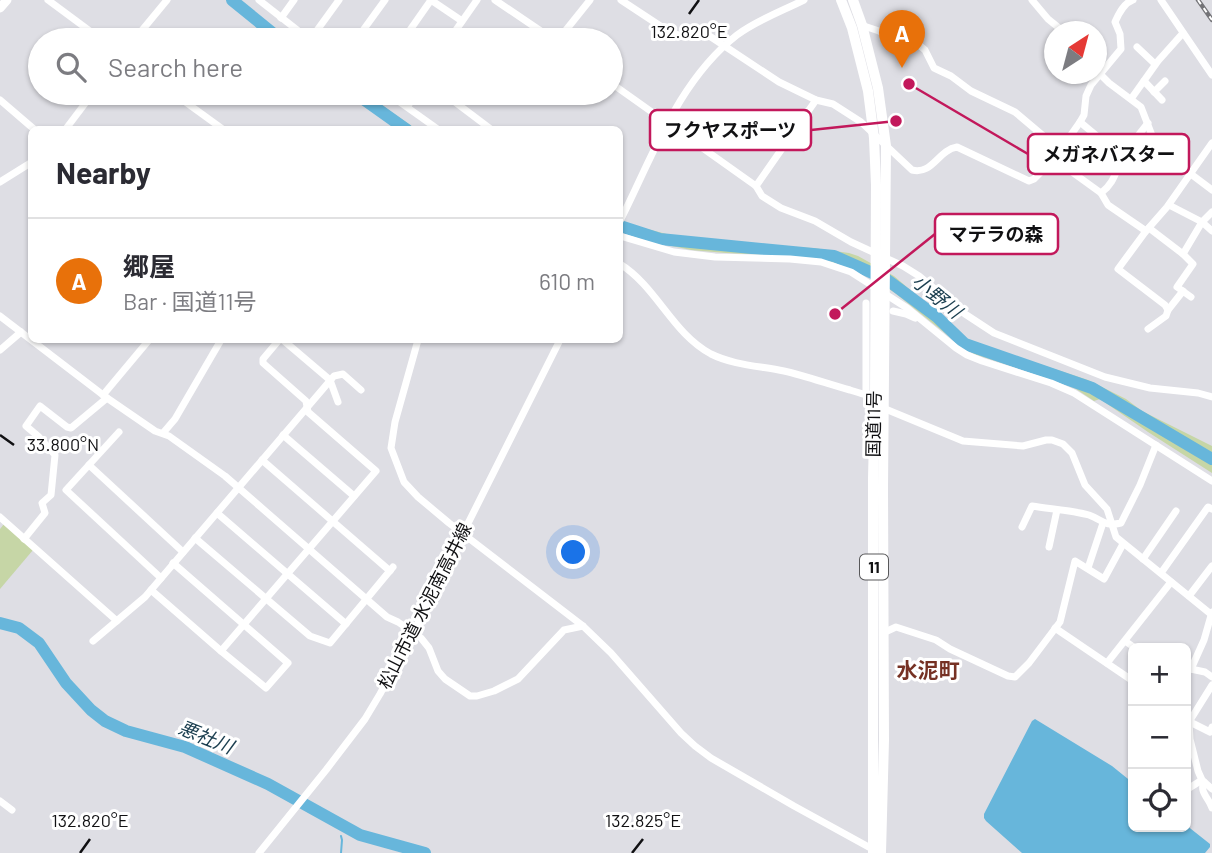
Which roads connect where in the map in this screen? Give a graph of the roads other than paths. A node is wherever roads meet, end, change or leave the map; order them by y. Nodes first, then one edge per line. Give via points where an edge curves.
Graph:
1 (7, 0) edge
2 (48, 0) edge
3 (167, 0) edge
4 (259, 0) edge
5 (294, 0) edge
6 (339, 0) edge
7 (385, 0) edge
8 (431, 0) edge
9 (477, 0) edge
10 (495, 0) edge
11 (590, 0) edge
12 (621, 0) edge
13 (804, 0) edge
14 (841, 0) edge
15 (853, 0) edge
16 (1032, 0) edge
17 (1133, 0) edge
18 (1161, 0) edge
19 (0, 8) edge
20 (281, 18) junction
21 (461, 21) junction
22 (1050, 21) edge
23 (857, 26) junction
24 (86, 28) edge
25 (144, 28) edge
26 (294, 28) edge
27 (319, 28) edge
28 (365, 28) edge
29 (411, 28) edge
30 (457, 28) edge
31 (538, 28) edge
32 (566, 28) edge
33 (1184, 33) junction
34 (725, 46) junction
35 (1137, 47) dead end
36 (1107, 63) edge
37 (1155, 64) junction
38 (1212, 75) edge
39 (1107, 79) edge
40 (1144, 81) junction
41 (1166, 81) dead end
42 (1091, 84) edge
43 (623, 92) edge
44 (1154, 92) junction
45 (1131, 99) junction
46 (0, 100) edge
47 (816, 100) junction
48 (1161, 100) dead end
49 (84, 105) edge
50 (189, 105) edge
51 (459, 105) edge
52 (408, 106) edge
53 (1080, 122) junction
54 (1148, 123) junction
55 (668, 124) junction
56 (30, 126) edge
57 (68, 126) edge
58 (218, 126) edge
59 (434, 126) edge
60 (487, 126) edge
61 (873, 134) junction
62 (1212, 143) edge
63 (886, 146) junction
64 (1060, 150) junction
65 (1124, 156) junction
66 (1054, 159) junction
67 (28, 164) edge
68 (1191, 174) junction
69 (0, 182) edge
70 (756, 186) junction
71 (1212, 190) edge
72 (1101, 193) junction
73 (624, 204) edge
74 (1169, 205) junction
75 (1212, 212) edge
76 (1202, 222) junction
77 (1147, 229) junction
78 (1212, 231) edge
79 (623, 237) edge
80 (880, 247) junction
81 (1183, 254) junction
82 (623, 266) edge
83 (880, 288) junction
84 (1183, 291) junction
85 (1191, 297) dead end
86 (866, 303) dead end
87 (1168, 310) junction
88 (893, 311) dead end
89 (0, 316) edge
90 (922, 319) junction
91 (1148, 329) dead end
92 (21, 332) junction
93 (28, 337) edge
94 (35, 343) edge
95 (147, 343) edge
96 (219, 343) edge
97 (278, 343) edge
98 (285, 343) edge
99 (417, 343) edge
100 (558, 343) edge
101 (0, 350) edge
102 (330, 380) junction
103 (361, 390) dead end
104 (105, 396) junction
105 (871, 396) junction
106 (1212, 397) edge
107 (338, 402) dead end
108 (307, 408) junction
109 (884, 409) junction
110 (119, 432) dead end
111 (163, 433) junction
112 (283, 435) junction
113 (1156, 445) junction
114 (262, 460) junction
115 (89, 465) junction
116 (52, 478) junction
117 (1212, 481) edge
118 (238, 488) junction
119 (66, 490) junction
120 (354, 496) junction
121 (1212, 509) edge
122 (1057, 510) junction
123 (1176, 511) dead end
124 (216, 513) junction
125 (0, 517) edge
126 (333, 522) junction
127 (1103, 523) junction
128 (1112, 525) junction
129 (1022, 527) dead end
130 (462, 533) junction
131 (195, 538) junction
132 (24, 539) junction
133 (1123, 544) junction
134 (1049, 547) dead end
135 (310, 549) junction
136 (183, 552) junction
137 (1143, 559) junction
138 (173, 563) junction
139 (1212, 566) edge
140 (1088, 568) junction
141 (1161, 573) junction
142 (288, 574) junction
143 (161, 578) junction
144 (1171, 582) junction
145 (151, 590) junction
146 (1189, 596) junction
147 (266, 599) junction
148 (368, 599) junction
149 (1212, 613) edge
150 (117, 621) junction
151 (244, 624) junction
152 (346, 624) junction
153 (583, 626) junction
154 (1055, 628) junction
155 (413, 632) junction
156 (878, 636) junction
157 (93, 641) dead end
158 (1125, 641) junction
159 (1128, 643) edge
160 (222, 650) junction
161 (1191, 662) edge
162 (1107, 663) junction
163 (1191, 669) edge
164 (1212, 677) edge
165 (1128, 678) edge
166 (1212, 685) edge
167 (1191, 715) edge
168 (1191, 723) edge
169 (1212, 727) edge
170 (1191, 744) edge
171 (1203, 781) junction
172 (1191, 787) edge
173 (1212, 789) edge
174 (0, 800) edge
175 (1212, 808) edge
176 (12, 810) dead end
177 (877, 852) edge
178 (259, 853) edge

1 - 19 main road
2 - 24 street
3 - 25 street
4 - 20 street
5 - 20 street
6 - 27 street
7 - 28 street
8 - 21 street
8 - 29 street
9 - 21 street
10 - 31 street
11 - 32 street
12 - 34 street via 671,33 711,37
13 - 34 street via 755,24
14 - 23 highway, 国道11号 / 11
15 - 23 highway, 国道11号 / 11
16 - 22 street
17 - 36 street via 1115,22 1121,49
18 - 33 street
20 - 26 street
21 - 30 street
23 - 61 highway, 国道11号 / 11
23 - 63 highway, 国道11号 / 11 via 878,88
23 - 64 street via 898,42 913,40 925,50 934,68 1015,112
33 - 37 street
33 - 38 street
34 - 47 street
34 - 55 street via 695,77
35 - 37 street
37 - 40 street
39 - 45 street
40 - 44 street
40 - 45 street
41 - 44 street
42 - 53 street
43 - 55 street
44 - 48 street
45 - 54 street via 1141,107
46 - 56 street
47 - 61 street via 834,104
47 - 70 street
49 - 57 street
50 - 58 street
51 - 60 street
52 - 59 street
53 - 64 street
53 - 65 street
54 - 65 street
54 - 68 street via 1156,145
55 - 70 street
55 - 73 street
61 - 63 street
61 - 80 highway, 国道11号 / 11
62 - 68 street
63 - 66 street via 920,172 952,147 1029,181
63 - 80 highway, 国道11号 / 11
64 - 66 street
65 - 72 street
66 - 72 street
67 - 69 street
68 - 71 street
68 - 74 street
70 - 106 street via 762,196 781,208 903,266 994,332 1105,377
72 - 77 street via 1108,205
74 - 76 street
74 - 77 street
75 - 76 street
76 - 78 street
76 - 81 street
77 - 81 street
77 - 87 street via 1118,269
79 - 83 street via 715,257 821,262
80 - 83 highway, 国道11号 / 11
81 - 84 street via 1193,264 1177,287
82 - 105 street via 687,337 711,354
83 - 90 street
83 - 105 highway, 国道11号 / 11
83 - 109 highway, 国道11号 / 11
84 - 85 street
84 - 87 street
86 - 105 street
87 - 91 street
88 - 90 street
89 - 92 street
90 - 113 street via 967,355 1062,387
92 - 93 street
92 - 101 street
94 - 104 street
95 - 104 street
96 - 111 street
97 - 108 street via 263,363 306,401
98 - 102 street
99 - 130 street via 391,448 404,482
100 - 130 street, 松山市道 水泥南高井線
102 - 103 street via 343,374
102 - 107 street
102 - 108 street
104 - 111 street
104 - 116 street via 71,428 40,406 36,410 26,426 55,455
105 - 109 street
105 - 156 highway, 国道11号 / 11
108 - 112 street
108 - 120 street via 376,471
109 - 128 street via 963,441 1023,446 1052,440 1063,444 1072,453 1085,485 1107,509
109 - 156 highway, 国道11号 / 11
110 - 115 street
111 - 118 street
112 - 114 street
112 - 120 street
113 - 117 street
113 - 128 street via 1121,523
114 - 118 street
114 - 126 street
115 - 119 street
115 - 136 street
116 - 119 street
116 - 132 street via 51,495 43,503 45,513
118 - 124 street
118 - 135 street
119 - 143 street
120 - 126 street
121 - 141 street via 1208,507
122 - 127 street
122 - 129 street via 1032,506
122 - 134 street
123 - 137 street
124 - 131 street
124 - 142 street
125 - 132 street
126 - 135 street
126 - 148 street via 392,569
127 - 128 street
127 - 140 street
128 - 133 street
130 - 153 street
130 - 155 street, 松山市道 水泥南高井線
131 - 136 street
131 - 147 street
132 - 150 street
133 - 137 street
133 - 140 street via 1104,579
135 - 142 street
135 - 148 street
136 - 138 street
137 - 141 street
138 - 143 street
138 - 151 street
139 - 146 street
140 - 154 street via 1075,561
141 - 144 street
142 - 147 street
142 - 152 street
143 - 145 street
144 - 146 street
144 - 158 street
145 - 150 street
145 - 160 street
146 - 149 street
147 - 151 street
147 - 152 street via 320,640 330,643
148 - 152 street
148 - 155 street
149 - 161 street
150 - 157 street
151 - 160 street
151 - 160 street via 288,663 266,688
153 - 155 street via 564,630 518,679 477,696 445,679 429,648
153 - 177 street via 695,746
154 - 156 street via 1012,678 936,640 896,627
154 - 162 street
155 - 178 street, 松山市道 水泥南高井線 via 365,719
156 - 177 highway, 国道11号 / 11 via 884,740
158 - 159 street
158 - 162 street
162 - 165 street
163 - 164 street
166 - 167 street
168 - 169 street via 1210,732
170 - 171 street
171 - 172 street
171 - 173 street
171 - 175 street
174 - 176 street

